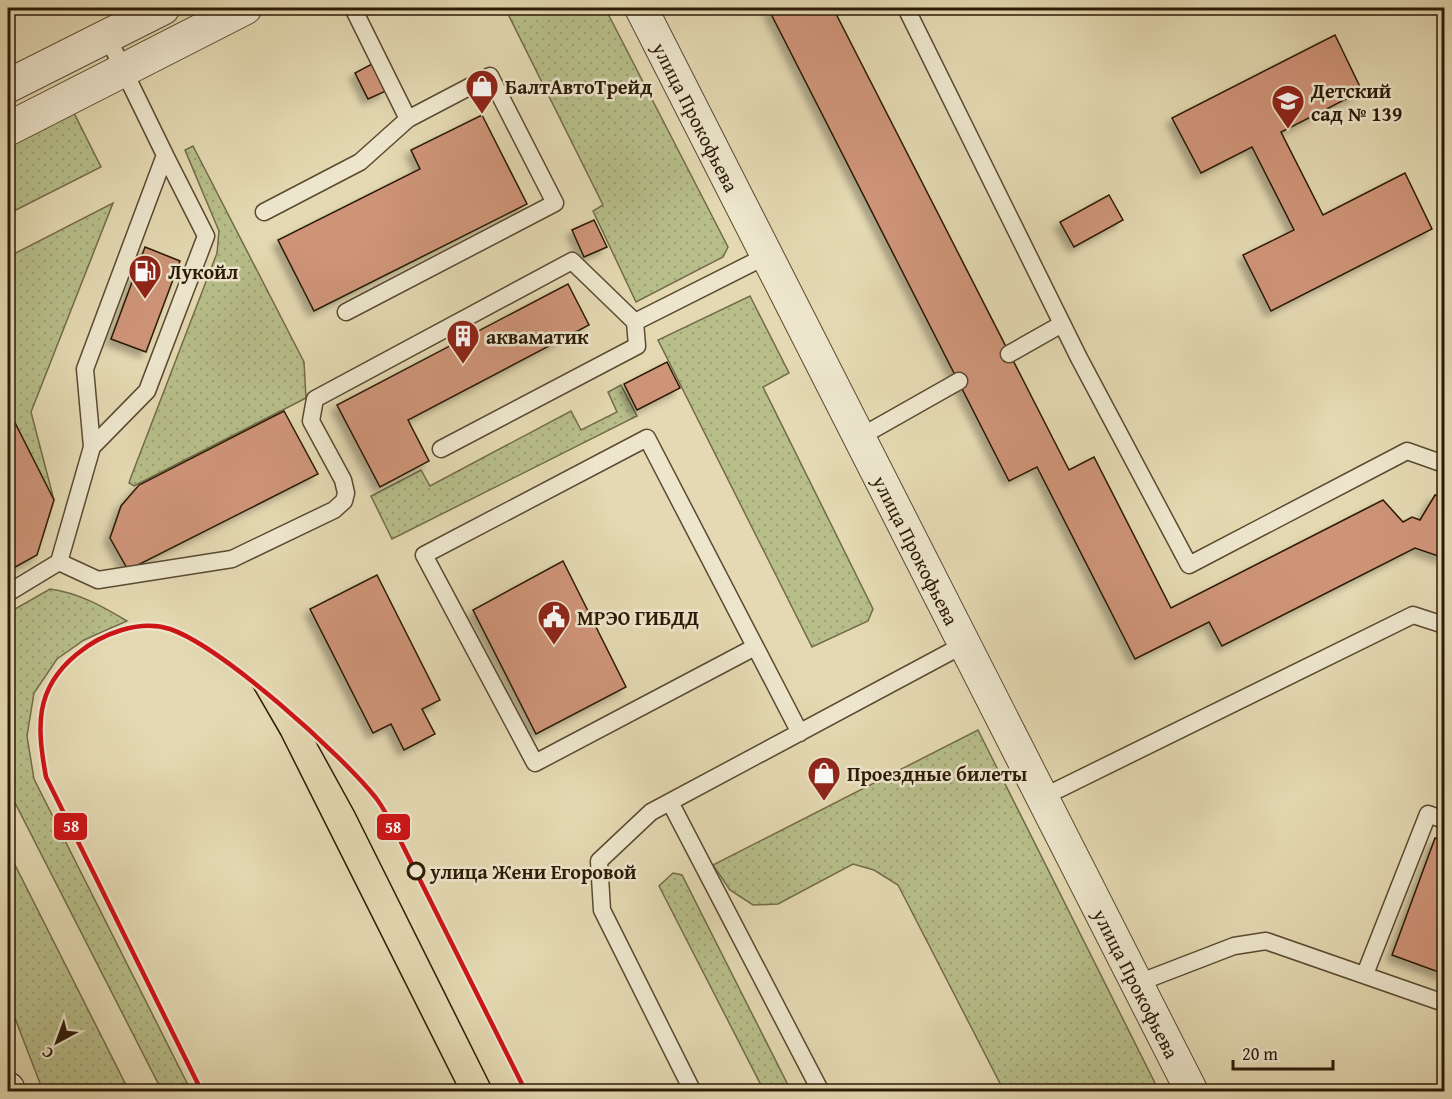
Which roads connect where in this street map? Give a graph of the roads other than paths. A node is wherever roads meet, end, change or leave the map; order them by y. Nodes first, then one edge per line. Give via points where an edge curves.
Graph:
1 (163, 8) edge
2 (245, 8) edge
3 (353, 8) edge
4 (641, 8) edge
5 (906, 8) edge
6 (107, 36) junction
7 (123, 70) junction
8 (8, 87) edge
9 (408, 119) junction
10 (8, 129) edge
11 (165, 155) junction
12 (264, 212) dead end
13 (768, 255) junction
14 (346, 312) dead end
15 (635, 322) junction
16 (1062, 324) junction
17 (1009, 354) dead end
18 (959, 381) dead end
19 (860, 437) junction
20 (92, 447) junction
21 (441, 449) dead end
22 (1444, 464) edge
23 (59, 562) junction
24 (8, 593) edge
25 (1444, 625) edge
26 (965, 644) junction
27 (755, 648) junction
28 (800, 733) junction
29 (1043, 798) junction
30 (670, 802) junction
31 (1444, 820) edge
32 (1365, 974) junction
33 (1138, 983) junction
34 (1444, 1003) edge
35 (693, 1092) edge
36 (821, 1092) edge
37 (1192, 1092) edge

1 - 6 street
2 - 7 street
3 - 9 lane
4 - 13 street, улица Прокофьева
5 - 16 lane
6 - 7 lane
6 - 8 street
7 - 10 street
7 - 11 lane
9 - 12 lane via 360,162
9 - 14 lane via 490,76 555,203
11 - 20 lane via 85,369
11 - 20 lane via 206,236 147,391
13 - 15 lane
13 - 19 street, улица Прокофьева
15 - 21 lane via 637,346
15 - 23 lane via 572,261 315,399 311,421 346,493 334,510 232,559 98,580
16 - 17 lane
16 - 22 lane via 1189,565 1407,451
18 - 19 lane
19 - 26 street, улица Прокофьева
20 - 23 lane
23 - 24 lane
25 - 29 lane via 1413,615
26 - 28 lane
26 - 29 street, улица Прокофьева
27 - 27 lane via 535,763 424,555 647,438
27 - 28 lane
28 - 30 lane
29 - 33 street, улица Прокофьева
30 - 35 lane via 651,812 599,861 602,910
30 - 36 lane
31 - 32 lane via 1428,813
32 - 33 lane via 1266,941 1234,946
32 - 34 lane
33 - 37 street, улица Прокофьева

